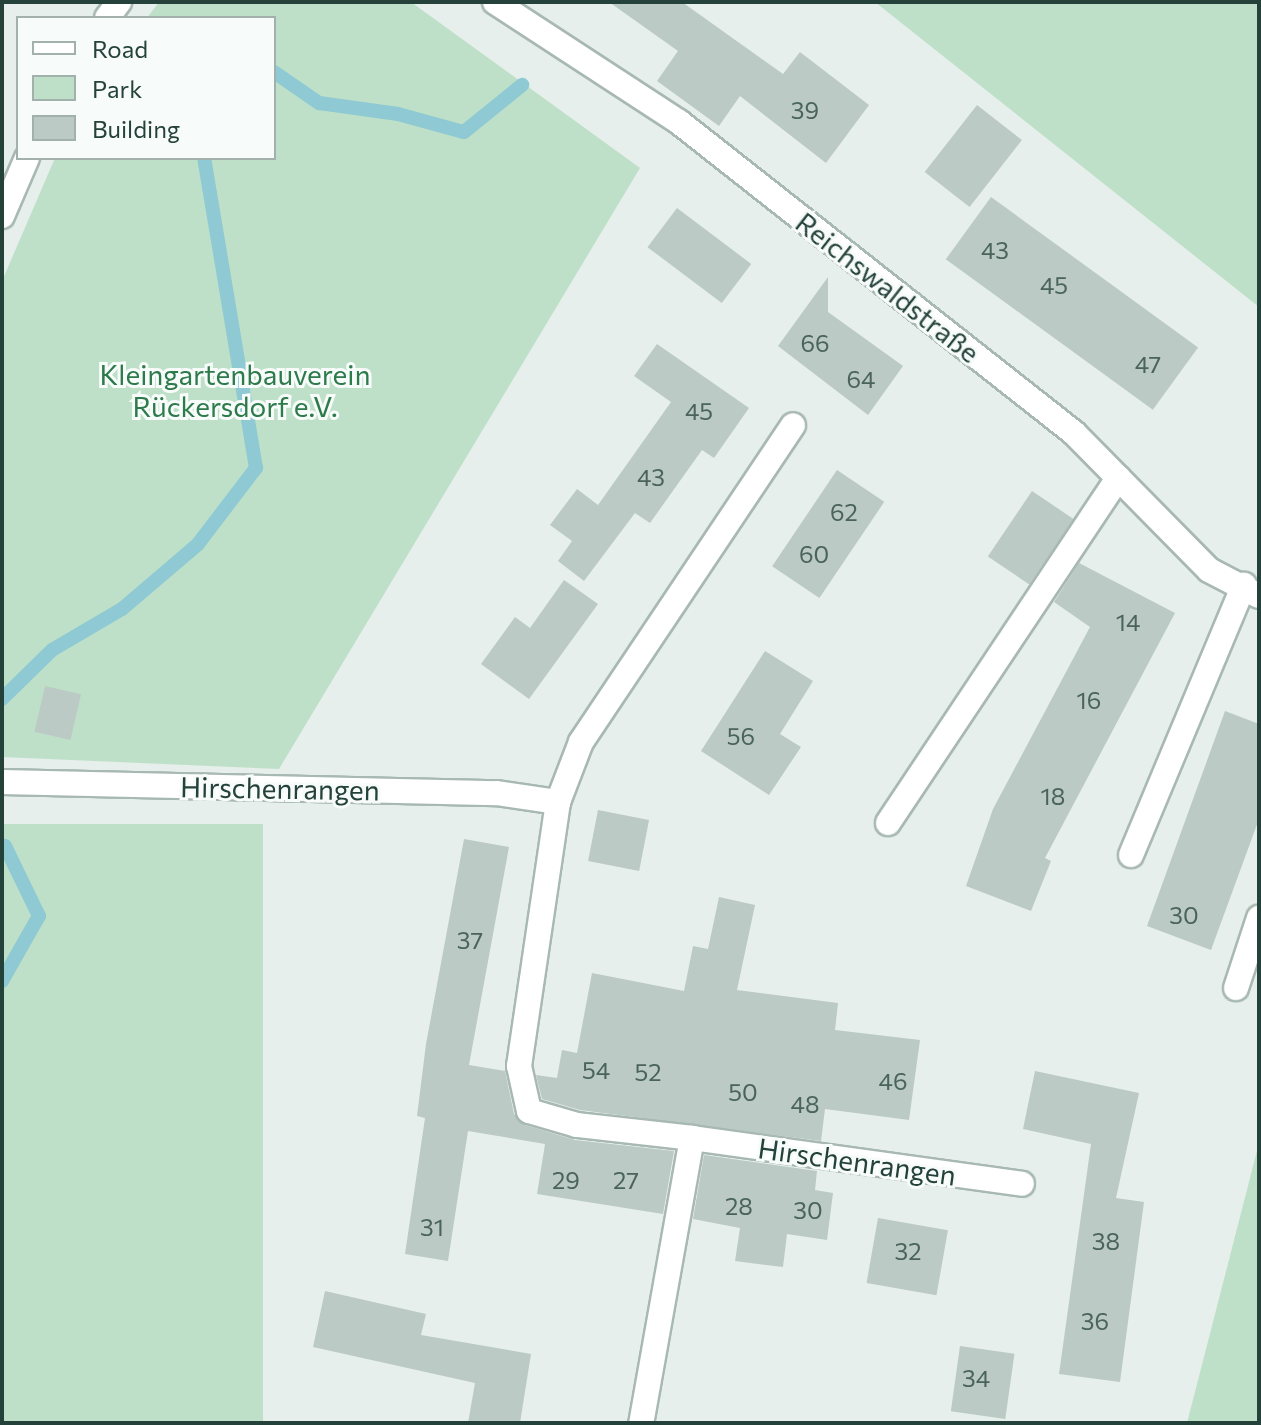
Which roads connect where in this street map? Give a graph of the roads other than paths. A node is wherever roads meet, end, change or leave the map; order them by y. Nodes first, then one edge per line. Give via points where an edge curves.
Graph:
1 (495, 2) edge
2 (26, 160) edge
3 (2, 216) edge
4 (793, 425) dead end
5 (1118, 478) junction
6 (1252, 590) edge
7 (2, 782) edge
8 (558, 802) junction
9 (888, 823) dead end
10 (1131, 855) dead end
11 (1259, 918) edge
12 (1236, 988) dead end
13 (692, 1138) junction
14 (1022, 1184) dead end
15 (641, 1423) edge

1 - 5 street, Reichswaldstraße via 679,122 1074,433
2 - 3 street
4 - 8 street, Hirschenrangen via 581,742
5 - 6 street, Reichswaldstraße via 1209,570
5 - 9 street
6 - 10 street
7 - 8 street, Hirschenrangen via 497,793
8 - 13 street, Hirschenrangen via 519,1066 529,1111 577,1125
11 - 12 street
13 - 14 street, Hirschenrangen
13 - 15 street

